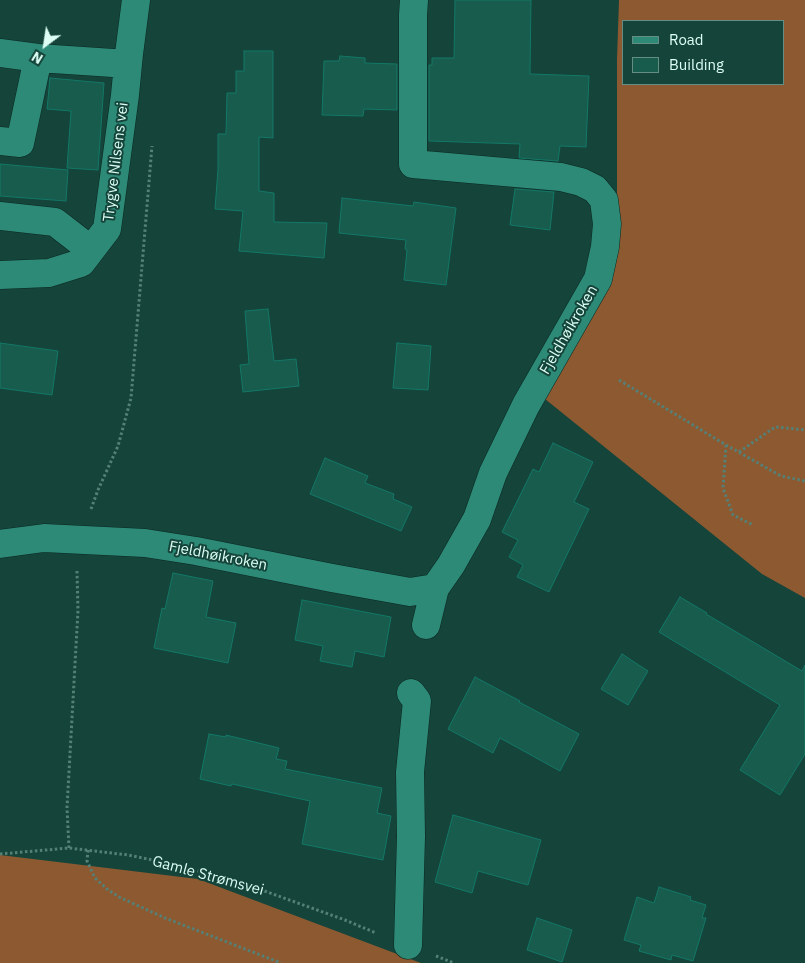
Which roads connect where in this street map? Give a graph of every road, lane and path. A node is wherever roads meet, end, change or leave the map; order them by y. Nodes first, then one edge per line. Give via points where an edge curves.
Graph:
1 (136, 0) edge
2 (414, 0) edge
3 (0, 52) edge
4 (38, 58) junction
5 (128, 64) junction
6 (153, 137) dead end
7 (0, 141) edge
8 (0, 216) edge
9 (91, 250) junction
10 (0, 275) edge
11 (619, 380) dead end
12 (805, 430) edge
13 (726, 446) junction
14 (738, 452) junction
15 (805, 481) edge
16 (753, 525) dead end
17 (82, 539) junction
18 (0, 544) edge
19 (434, 588) junction
20 (426, 625) dead end
21 (411, 693) dead end
22 (69, 848) junction
23 (88, 850) junction
24 (0, 854) edge
25 (408, 945) junction
26 (281, 963) edge
27 (454, 963) edge

1 - 5 lane, Trygve Nilsens vei
2 - 19 lane, Fjeldhøikroken via 413,164 581,182 595,189 604,200 606,212 605,247 598,279 526,405 493,473 477,519
3 - 4 lane
4 - 5 lane
4 - 7 lane via 20,143
5 - 9 lane, Trygve Nilsens vei via 107,229
6 - 17 path via 130,398 118,446 98,490
8 - 9 lane via 56,222
9 - 10 lane, Trygve Nilsens vei via 81,263 49,273
11 - 13 path
12 - 14 path via 775,427
13 - 14 path
13 - 16 path via 723,488 734,515
14 - 15 path via 781,476
17 - 18 lane, Fjeldhøikroken via 44,538
17 - 19 lane, Fjeldhøikroken via 179,548 410,592
17 - 22 path via 77,561 78,610 67,808
19 - 20 lane, Fjeldhøikroken
21 - 25 lane via 417,700 410,772
22 - 23 path, Gamle Strømsvei
22 - 24 path, Gamle Strømsvei
23 - 25 path, Gamle Strømsvei via 128,855 245,884
23 - 26 path via 87,861 95,878 107,889 165,918
25 - 27 path, Gamle Strømsvei

